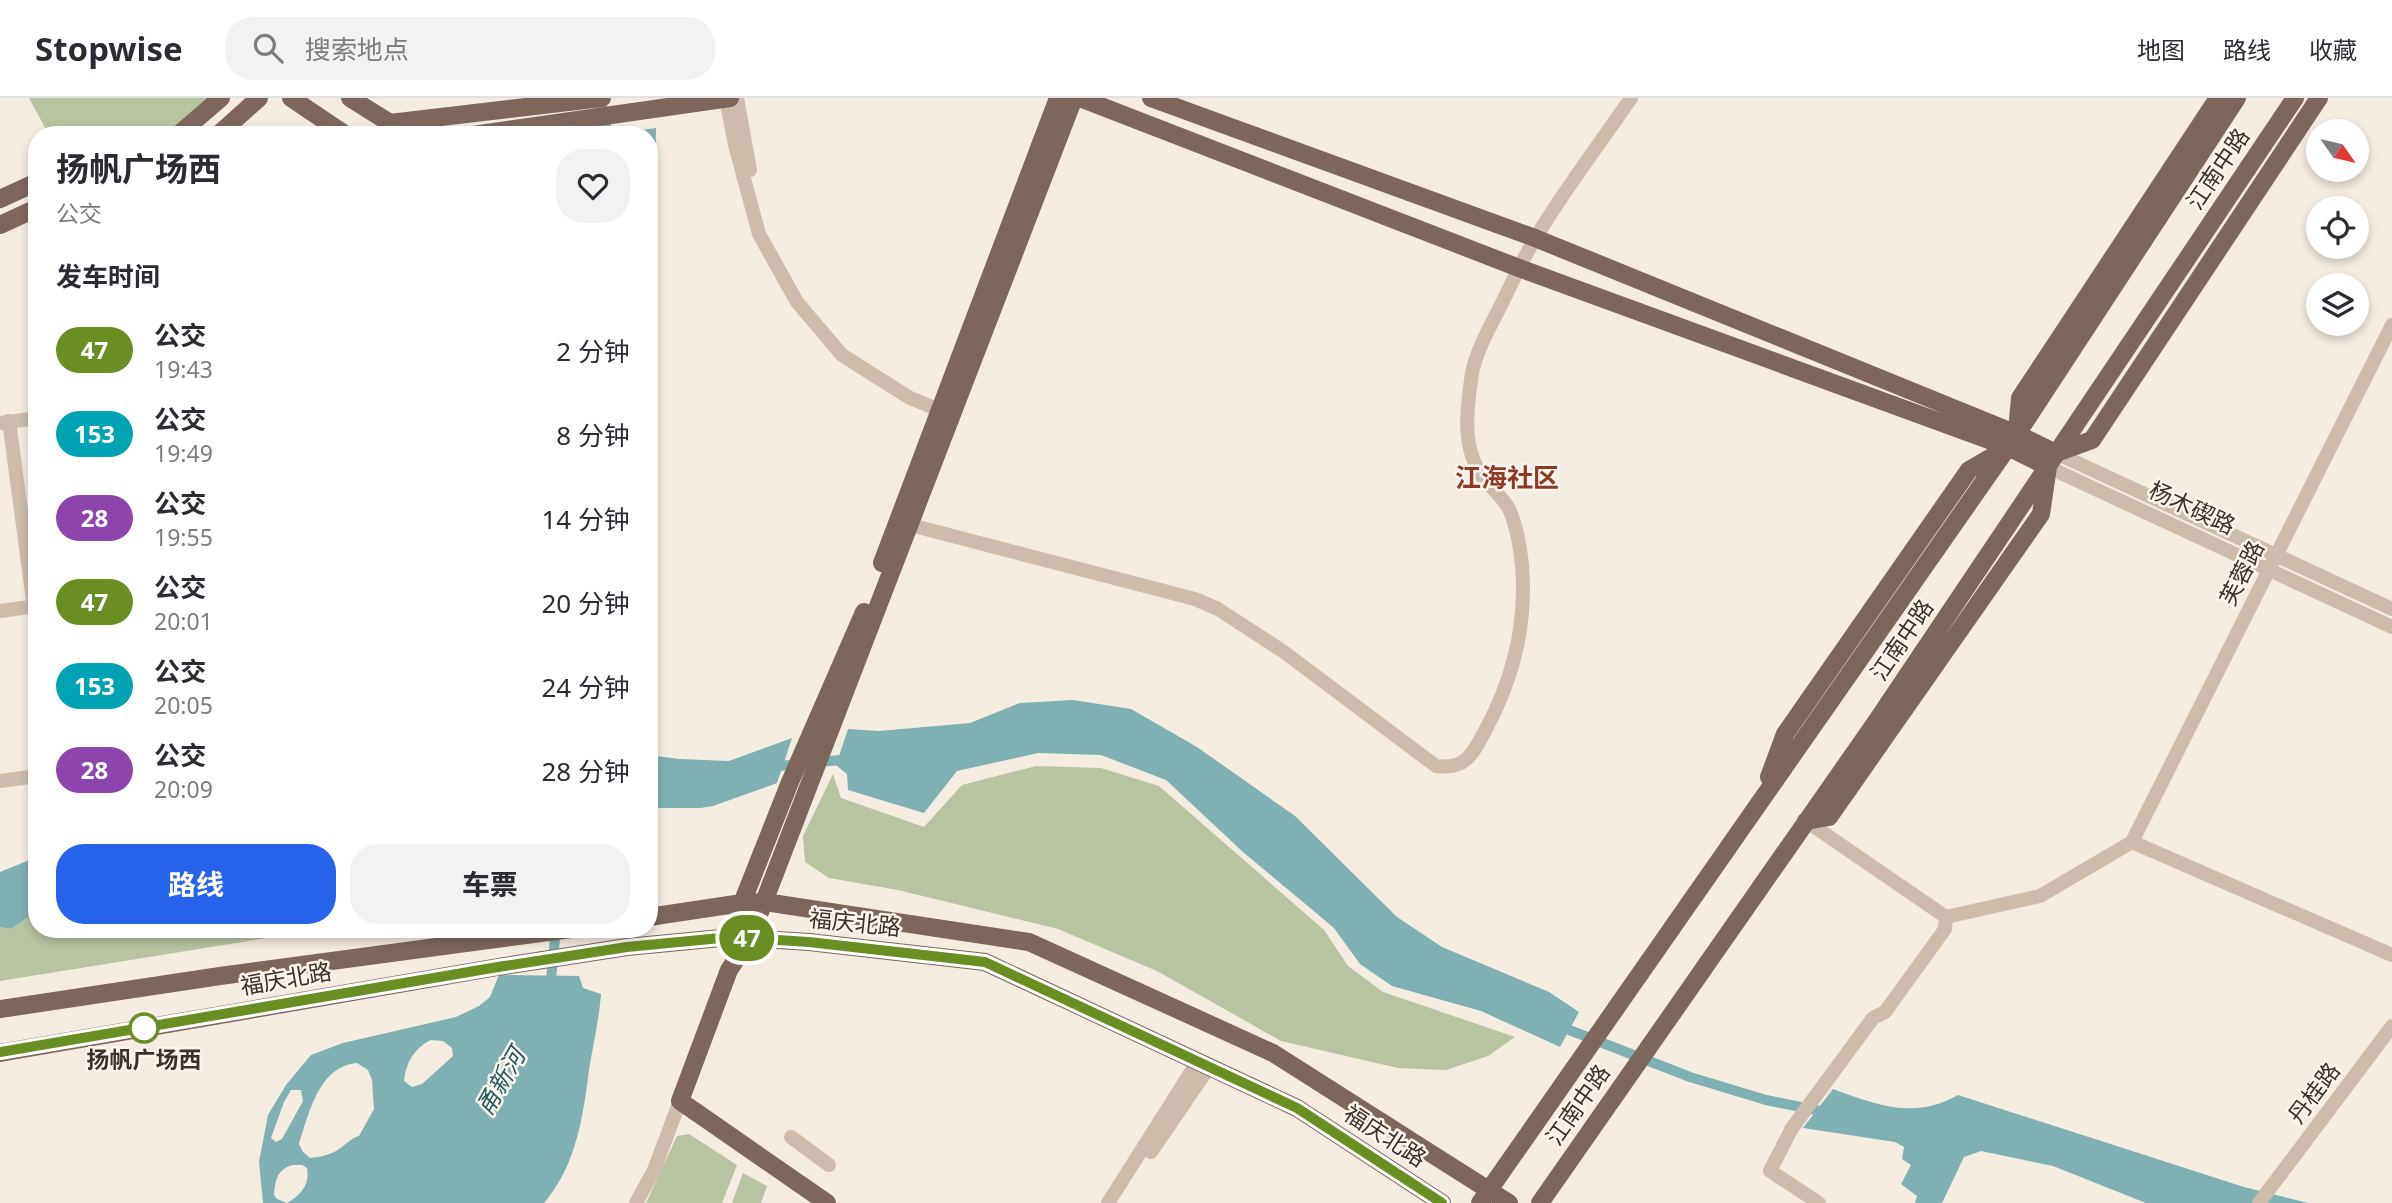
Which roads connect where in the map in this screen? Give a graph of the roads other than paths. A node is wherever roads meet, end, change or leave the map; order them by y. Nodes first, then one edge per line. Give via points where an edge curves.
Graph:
1 (221, 98) edge
2 (259, 98) edge
3 (291, 98) edge
4 (350, 98) edge
5 (602, 98) edge
6 (728, 98) edge
7 (737, 98) edge
8 (1058, 98) edge
9 (1074, 98) edge
10 (1080, 98) edge
11 (1151, 98) edge
12 (1631, 98) edge
13 (2218, 98) edge
14 (2238, 98) edge
15 (2295, 98) edge
16 (2319, 98) edge
17 (188, 126) edge
18 (228, 126) edge
19 (333, 126) edge
20 (544, 126) edge
21 (28, 186) edge
22 (0, 200) edge
23 (28, 212) edge
24 (0, 225) edge
25 (1535, 238) junction
26 (1519, 268) junction
27 (2392, 325) edge
28 (947, 410) junction
29 (28, 419) edge
30 (5, 422) edge
31 (2012, 441) junction
32 (2052, 460) junction
33 (904, 522) junction
34 (2277, 554) junction
35 (28, 563) edge
36 (2269, 569) junction
37 (28, 607) edge
38 (2392, 609) edge
39 (0, 611) edge
40 (2392, 627) edge
41 (28, 777) edge
42 (0, 781) edge
43 (1806, 821) junction
44 (2133, 842) junction
45 (765, 902) junction
46 (742, 903) junction
47 (658, 916) edge
48 (1946, 917) junction
49 (731, 937) junction
50 (512, 938) edge
51 (750, 938) junction
52 (2392, 955) edge
53 (729, 970) junction
54 (0, 1009) edge
55 (2392, 1026) edge
56 (0, 1052) edge
57 (1203, 1064) junction
58 (680, 1101) junction
59 (791, 1138) dead end
60 (829, 1166) dead end
61 (1484, 1196) edge
62 (636, 1203) edge
63 (827, 1203) edge
64 (1108, 1203) edge
65 (1117, 1203) edge
66 (1442, 1203) edge
67 (1510, 1203) edge
68 (1541, 1203) edge
69 (1819, 1203) edge
70 (2259, 1203) edge

1 - 17 main road
2 - 18 main road
3 - 19 main road
4 - 5 main road via 390,123
6 - 20 main road
6 - 28 street via 735,145 759,234 797,302 842,355 910,398
7 - 28 street via 767,231 799,291 843,344 902,387
8 - 28 main road
9 - 28 main road
10 - 26 main road
11 - 25 main road
12 - 25 street
13 - 31 main road via 2020,398
14 - 31 main road, 江南中路
15 - 32 main road, 江南中路
16 - 32 main road via 2092,440
21 - 22 main road
23 - 24 main road
25 - 26 street
25 - 31 main road
26 - 31 main road
26 - 33 street via 1479,348 1467,436 1475,465 1508,506 1516,525 1524,594 1522,625 1494,715 1463,763 1450,768 1436,766 1284,652 1206,604
27 - 34 street, 芙蓉路
28 - 33 main road
29 - 30 street
30 - 35 street
31 - 32 main road
31 - 61 main road, 江南中路
32 - 34 street, 杨木碶路
32 - 36 street, 杨木碶路
32 - 43 main road, 江南中路
33 - 45 main road
33 - 46 main road
34 - 36 street, 芙蓉路
34 - 38 street, 杨木碶路
36 - 40 street, 杨木碶路
36 - 44 street, 芙蓉路
37 - 39 street
41 - 42 street
43 - 48 street
43 - 68 main road, 江南中路
44 - 48 street via 2040,896
44 - 52 street
45 - 46 main road, 福庆北路
45 - 51 main road
45 - 61 main road, 福庆北路 via 1029,942 1273,1053
46 - 47 main road, 福庆北路
46 - 49 main road
48 - 69 street via 1945,929 1885,1012 1873,1018 1829,1077 1770,1171
49 - 51 main road, 福庆北路
49 - 53 main road
49 - 56 main road, 福庆北路 via 498,967
50 - 54 main road, 福庆北路
51 - 53 main road
51 - 57 main road, 福庆北路 via 985,962
53 - 58 main road
55 - 70 street, 丹桂路
57 - 64 street
57 - 65 street
57 - 66 main road, 福庆北路 via 1297,1108
58 - 62 street
58 - 63 main road
59 - 60 street
61 - 67 main road, 福庆北路

